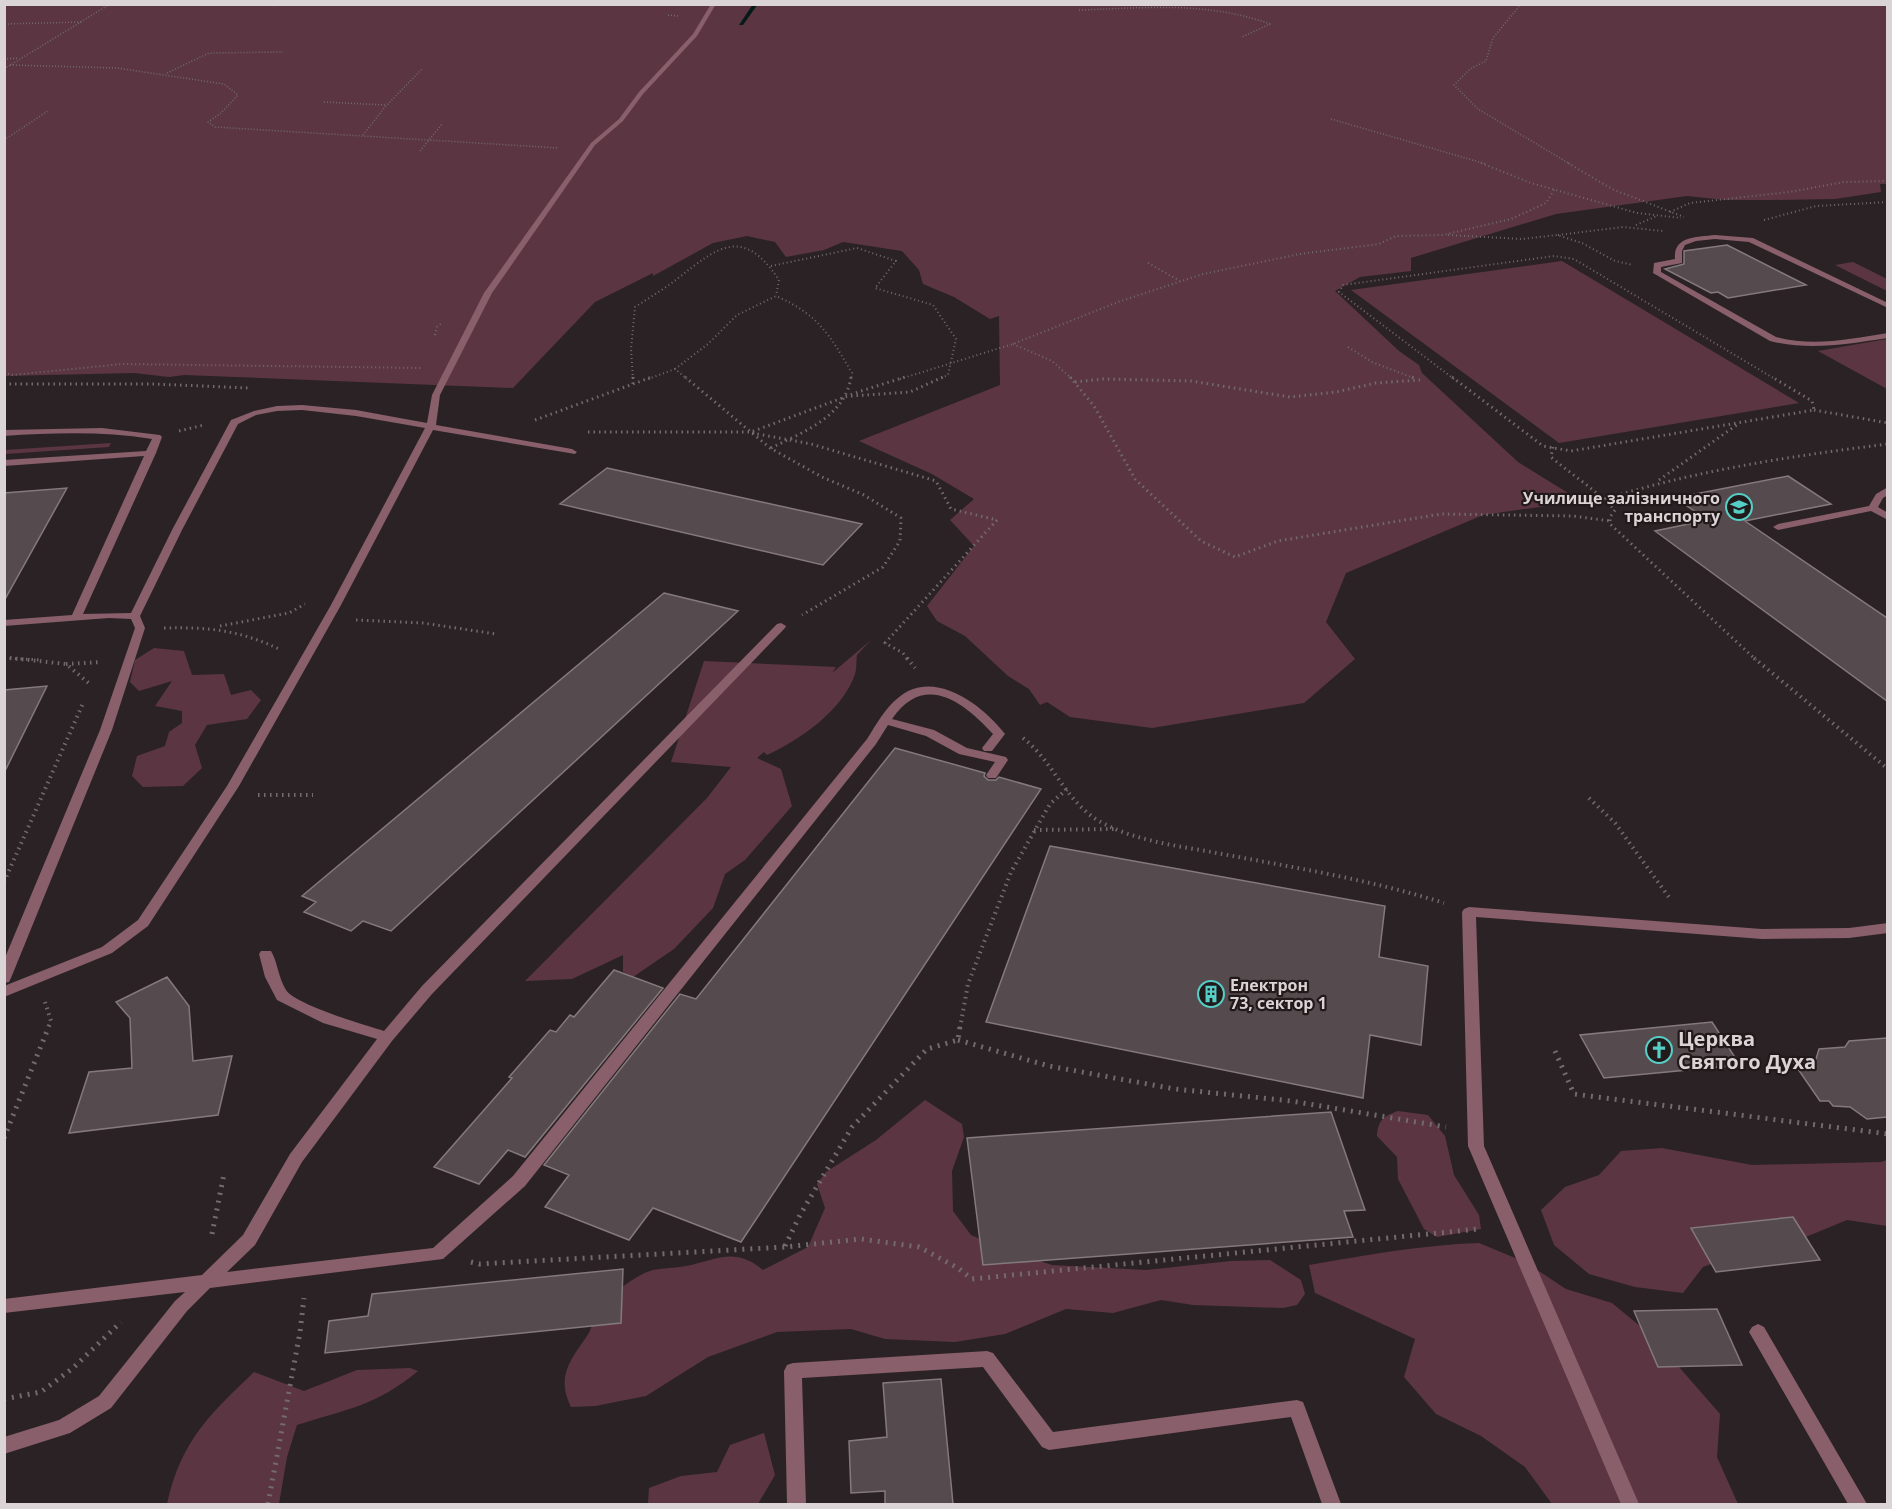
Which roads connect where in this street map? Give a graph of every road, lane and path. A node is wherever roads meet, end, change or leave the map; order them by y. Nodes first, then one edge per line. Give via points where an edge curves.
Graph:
1 (110, 4) edge
2 (276, 4) edge
3 (714, 4) edge
4 (1521, 4) edge
5 (273, 6) edge
6 (1079, 10) dead end
7 (82, 22) junction
8 (5, 24) edge
9 (1242, 37) dead end
10 (283, 52) dead end
11 (21, 58) junction
12 (4, 59) edge
13 (10, 65) junction
14 (4, 69) edge
15 (422, 69) dead end
16 (166, 73) junction
17 (324, 102) dead end
18 (387, 105) junction
19 (48, 111) dead end
20 (1330, 119) dead end
21 (442, 124) dead end
22 (362, 136) junction
23 (4, 140) edge
24 (428, 141) junction
25 (590, 149) junction
26 (420, 151) dead end
27 (1887, 181) edge
28 (1554, 190) junction
29 (1887, 202) edge
30 (1670, 212) junction
31 (1659, 216) junction
32 (1756, 223) dead end
33 (1636, 225) junction
34 (1443, 235) junction
35 (1557, 236) junction
36 (1695, 239) junction
37 (1148, 263) dead end
38 (771, 267) junction
39 (1657, 270) junction
40 (1181, 281) junction
41 (776, 296) junction
42 (1887, 306) edge
43 (1887, 335) edge
44 (1013, 344) junction
45 (1348, 347) dead end
46 (451, 369) junction
47 (675, 369) junction
48 (4, 373) edge
49 (1075, 382) junction
50 (4, 384) edge
51 (633, 385) junction
52 (260, 388) dead end
53 (847, 396) junction
54 (1814, 410) junction
55 (1740, 422) junction
56 (1887, 423) edge
57 (430, 426) junction
58 (584, 432) dead end
59 (751, 432) junction
60 (4, 433) edge
61 (488, 437) junction
62 (788, 440) junction
63 (1887, 444) edge
64 (1553, 447) junction
65 (770, 448) junction
66 (572, 452) dead end
67 (151, 453) junction
68 (4, 463) edge
69 (1656, 482) junction
70 (1887, 490) edge
71 (1605, 499) junction
72 (1873, 508) junction
73 (1887, 517) edge
74 (1610, 521) junction
75 (1778, 526) dead end
76 (350, 580) junction
77 (76, 618) junction
78 (328, 619) junction
79 (138, 622) junction
80 (4, 623) edge
81 (781, 626) joint
82 (217, 627) junction
83 (496, 634) dead end
84 (4, 658) edge
85 (106, 662) dead end
86 (302, 662) junction
87 (66, 664) junction
88 (927, 690) junction
89 (885, 721) junction
90 (999, 734) junction
91 (988, 748) dead end
92 (1887, 769) edge
93 (992, 775) dead end
94 (1067, 789) junction
95 (227, 794) junction
96 (313, 795) dead end
97 (1589, 798) dead end
98 (1117, 829) junction
99 (1033, 830) junction
100 (4, 882) edge
101 (1469, 912) junction
102 (1672, 927) junction
103 (1887, 928) edge
104 (266, 954) dead end
105 (4, 978) edge
106 (39, 978) junction
107 (4, 992) edge
108 (387, 1037) junction
109 (958, 1040) junction
110 (1555, 1051) dead end
111 (1475, 1131) junction
112 (1887, 1134) edge
113 (4, 1138) edge
114 (1510, 1226) junction
115 (785, 1247) junction
116 (437, 1254) junction
117 (306, 1269) junction
118 (207, 1281) junction
119 (4, 1306) edge
120 (1758, 1332) dead end
121 (4, 1446) edge
122 (268, 1504) edge
123 (796, 1504) edge
124 (1331, 1504) edge
125 (1630, 1504) edge
126 (1858, 1504) edge

1 - 7 path
2 - 5 path
3 - 25 lane via 695,35 621,120
4 - 30 path via 1497,32 1485,52 1486,61 1470,69 1455,85 1478,109 1596,180
6 - 9 path via 1186,6 1245,15 1270,24
7 - 8 path
7 - 11 path
10 - 16 path via 209,53
11 - 12 path
11 - 13 path
13 - 14 path
13 - 16 path
15 - 18 path
16 - 22 path via 232,88 238,95 208,122 215,127
17 - 18 path
18 - 22 path
19 - 23 path
20 - 28 path via 1498,168
21 - 24 path
22 - 24 path
24 - 25 path
24 - 26 path
25 - 46 lane via 489,293
27 - 30 path via 1844,182 1690,203
28 - 31 path
28 - 34 path via 1546,203 1511,219
29 - 32 path via 1816,206
30 - 31 path
30 - 31 path via 1687,218
31 - 33 path
33 - 35 path
33 - 36 path
34 - 35 path via 1522,239
34 - 40 path via 1396,236 1379,244 1299,254
35 - 39 path via 1582,243 1615,261
36 - 39 lane via 1682,244 1679,261 1657,265
36 - 42 lane via 1750,240
37 - 40 path
38 - 41 path via 779,280
38 - 51 path via 745,247 723,247 704,256 680,278 635,308
38 - 53 path via 857,248 896,261 875,288 933,305 956,339 948,375 910,392
39 - 43 lane via 1773,339 1788,344 1821,345
40 - 44 path
41 - 47 path via 737,315 708,345
41 - 53 path via 802,306 823,325 852,374
44 - 49 path via 1052,361
44 - 53 path
45 - 49 path via 1392,371 1420,380 1290,397 1191,381
46 - 48 path via 122,364
46 - 57 lane via 436,395
47 - 51 path
47 - 59 path
49 - 74 path via 1094,406 1135,479 1201,541 1235,557 1278,541 1441,514 1573,516
50 - 52 path
51 - 61 path
53 - 59 path
53 - 62 path via 836,410
54 - 55 path
54 - 56 path
54 - 64 path via 1812,401 1574,259 1554,256 1343,285 1339,292 1543,446
55 - 64 path via 1571,451
55 - 69 path
57 - 61 lane
57 - 76 lane
57 - 79 lane via 322,408 268,411 234,422 177,530
58 - 59 path
59 - 62 path
59 - 65 path
60 - 67 lane via 138,433 158,438
61 - 66 lane
62 - 65 path
62 - 88 path via 936,481 951,509 997,520 885,643 903,653 923,678
63 - 69 path via 1782,458
64 - 71 path via 1551,457
65 - 81 path via 901,518 900,541 883,567
67 - 68 lane
67 - 77 lane
69 - 71 path
70 - 72 lane
71 - 74 path via 1615,510
72 - 73 lane
72 - 75 lane
74 - 92 path via 1622,537 1768,671
76 - 78 lane
76 - 82 path via 289,613
77 - 79 lane via 110,615
77 - 80 lane
78 - 83 path via 423,623
78 - 86 lane
79 - 82 path
79 - 105 lane via 106,730
81 - 108 lane via 427,990
82 - 86 path via 255,636
84 - 87 path
85 - 87 path
86 - 95 lane
87 - 100 path via 91,685
88 - 89 lane via 909,694
88 - 90 lane via 950,694 970,706
89 - 93 lane via 930,733 963,751 1002,760
89 - 116 lane via 519,1181
90 - 91 lane
90 - 94 path via 1024,738 1043,754
94 - 98 path via 1086,813
94 - 99 path via 1050,804
95 - 96 path
95 - 106 lane via 143,923 107,950
97 - 102 path via 1615,823 1665,888 1676,908
98 - 99 path
98 - 101 path via 1166,843 1405,890
99 - 109 path via 1011,872 968,984
101 - 102 lane
101 - 111 lane
102 - 103 lane via 1762,934 1849,933
104 - 108 lane via 282,996 328,1019
106 - 107 lane
106 - 113 path via 51,1021
108 - 118 lane via 296,1158 249,1240
109 - 111 path via 1049,1066 1175,1089 1292,1101
109 - 115 path via 927,1049 852,1127
110 - 112 path via 1574,1094
111 - 114 lane via 1476,1146
114 - 115 path via 972,1279 919,1247 861,1239
114 - 125 lane
115 - 116 path via 479,1264
116 - 117 lane
117 - 118 lane
117 - 122 path via 300,1332
118 - 119 lane
118 - 121 lane via 181,1306 105,1402 64,1427
120 - 126 lane
123 - 124 lane via 793,1371 987,1359 1049,1441 1297,1408

